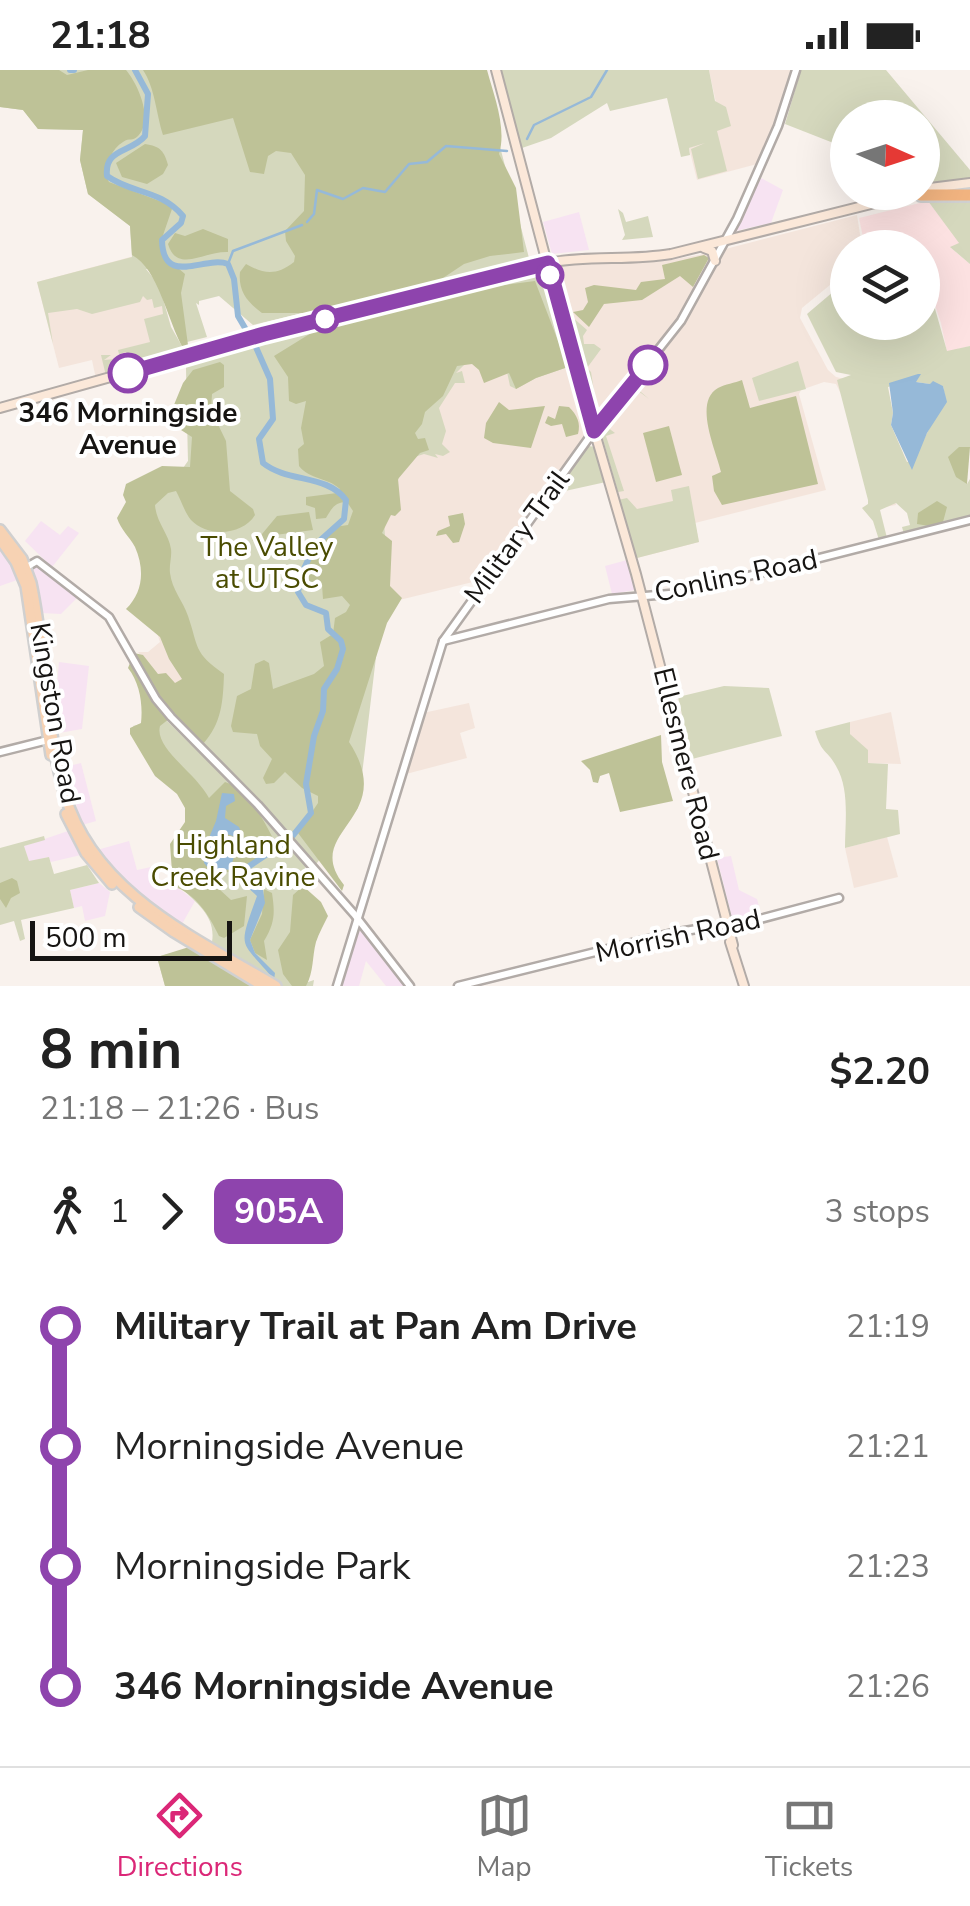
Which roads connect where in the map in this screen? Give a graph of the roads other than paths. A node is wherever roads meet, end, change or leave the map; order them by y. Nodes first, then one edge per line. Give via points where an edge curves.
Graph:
1 (496, 70) edge
2 (796, 70) edge
3 (970, 189) edge
4 (940, 191) edge
5 (847, 210) edge
6 (732, 229) junction
7 (740, 237) junction
8 (725, 241) junction
9 (699, 248) junction
10 (715, 261) junction
11 (548, 263) junction
12 (0, 408) edge
13 (589, 412) junction
14 (605, 418) junction
15 (594, 431) junction
16 (584, 444) junction
17 (599, 448) junction
18 (970, 520) edge
19 (0, 530) edge
20 (0, 538) edge
21 (23, 569) junction
22 (643, 597) junction
23 (443, 640) junction
24 (52, 739) junction
25 (0, 752) edge
26 (838, 898) dead end
27 (347, 906) junction
28 (360, 907) junction
29 (357, 918) junction
30 (727, 924) junction
31 (366, 930) junction
32 (352, 935) junction
33 (219, 957) junction
34 (263, 986) edge
35 (276, 986) edge
36 (337, 986) edge
37 (410, 986) edge
38 (458, 986) edge
39 (744, 986) edge

1 - 11 main road, Ellesmere Road
2 - 6 street, Military Trail
3 - 4 highway
5 - 7 main road
6 - 7 main road
6 - 8 street, Military Trail
7 - 8 main road
8 - 9 main road
8 - 10 street, Military Trail
9 - 10 main road via 712,252
9 - 11 main road via 640,259
10 - 14 street, Military Trail via 672,334
11 - 12 main road
11 - 13 main road, Ellesmere Road
13 - 14 main road
13 - 15 main road, Ellesmere Road
14 - 15 street, Military Trail
15 - 16 street, Military Trail
15 - 17 main road, Ellesmere Road
16 - 17 main road
16 - 23 street, Military Trail
17 - 22 main road, Ellesmere Road
18 - 22 street, Conlins Road
19 - 21 main road, Kingston Road
20 - 21 main road, Kingston Road
21 - 24 main road, Kingston Road
21 - 27 street via 36,561 109,617 162,707
22 - 23 street, Conlins Road via 609,599
22 - 30 main road, Ellesmere Road
23 - 28 street, Military Trail
24 - 25 street
24 - 33 main road, Kingston Road via 68,804 93,852 142,902
26 - 30 street, Morrish Road
27 - 28 street
27 - 29 street
28 - 29 street, Military Trail
29 - 31 street
29 - 32 street, Military Trail
30 - 38 street, Morrish Road
30 - 39 main road, Ellesmere Road
31 - 32 street
31 - 37 street
32 - 36 street, Military Trail
33 - 34 main road, Kingston Road
33 - 35 main road, Kingston Road

